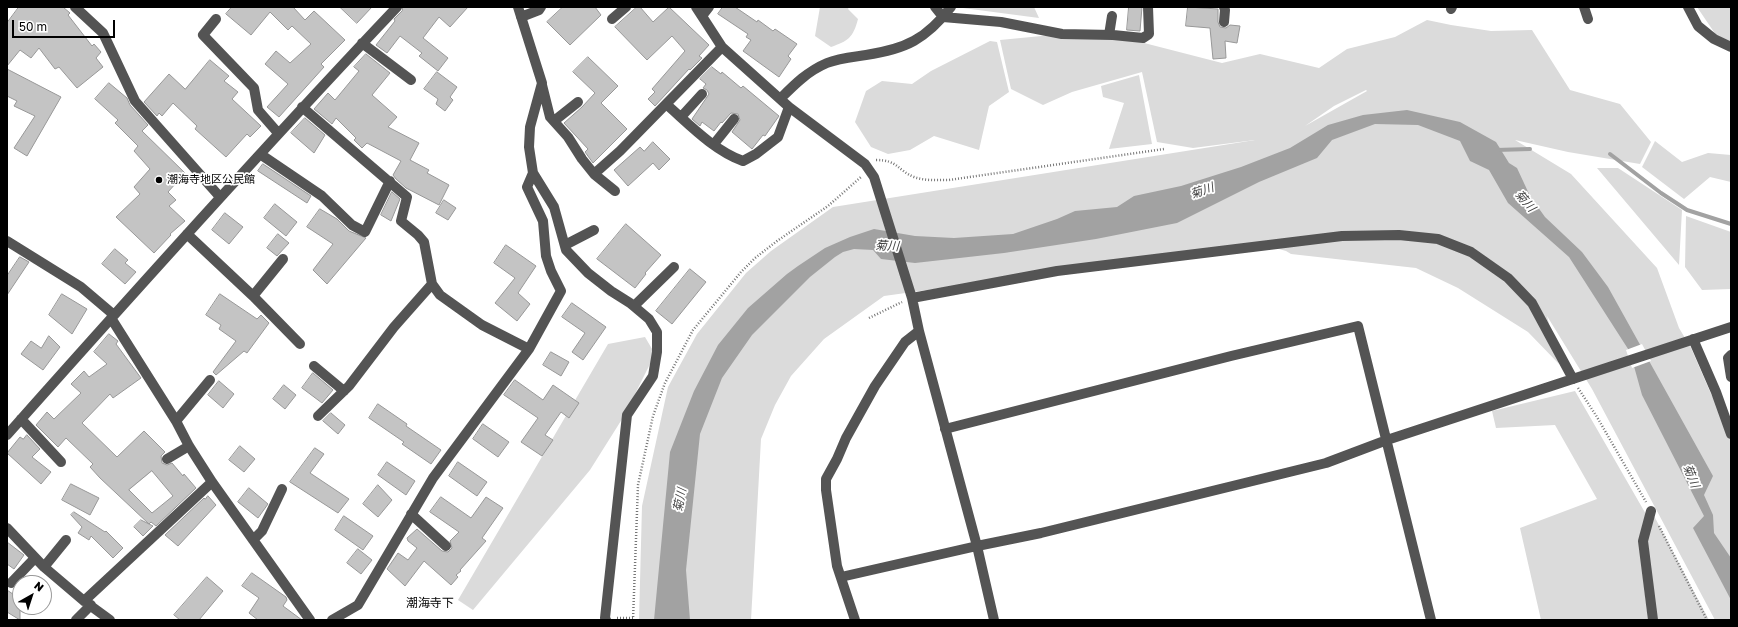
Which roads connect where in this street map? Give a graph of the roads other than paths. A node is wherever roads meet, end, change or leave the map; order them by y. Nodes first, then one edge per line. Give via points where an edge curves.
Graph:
1 (75, 7) edge
2 (397, 7) edge
3 (518, 7) edge
4 (541, 7) edge
5 (626, 7) edge
6 (696, 7) edge
7 (709, 7) edge
8 (935, 7) edge
9 (951, 7) edge
10 (1148, 7) edge
11 (1224, 7) edge
12 (1584, 7) edge
13 (1688, 7) edge
14 (702, 16) junction
15 (1112, 16) dead end
16 (521, 17) junction
17 (943, 17) junction
18 (216, 19) dead end
19 (612, 19) dead end
20 (1588, 19) dead end
21 (1224, 22) dead end
22 (1109, 35) junction
23 (362, 43) junction
24 (722, 47) junction
25 (1731, 47) edge
26 (411, 80) dead end
27 (542, 83) junction
28 (702, 94) dead end
29 (781, 98) junction
30 (578, 102) dead end
31 (666, 104) junction
32 (302, 107) junction
33 (789, 107) junction
34 (681, 117) junction
35 (734, 119) dead end
36 (554, 121) junction
37 (278, 133) junction
38 (714, 144) junction
39 (260, 154) junction
40 (533, 173) junction
41 (594, 174) junction
42 (390, 181) junction
43 (615, 191) dead end
44 (220, 197) junction
45 (594, 230) dead end
46 (187, 234) junction
47 (7, 241) edge
48 (565, 245) junction
49 (283, 259) dead end
50 (674, 267) dead end
51 (432, 284) junction
52 (911, 295) junction
53 (253, 296) junction
54 (634, 306) junction
55 (112, 317) junction
56 (1731, 327) edge
57 (919, 331) junction
58 (1690, 340) junction
59 (300, 344) dead end
60 (529, 349) junction
61 (1731, 355) edge
62 (314, 366) dead end
63 (1731, 377) edge
64 (1575, 378) junction
65 (210, 380) dead end
66 (344, 391) junction
67 (318, 416) dead end
68 (21, 419) junction
69 (176, 422) junction
70 (945, 429) junction
71 (1731, 434) edge
72 (7, 435) edge
73 (1387, 440) junction
74 (189, 446) junction
75 (167, 459) dead end
76 (61, 462) dead end
77 (212, 482) junction
78 (282, 489) dead end
79 (1651, 511) road end
80 (412, 514) junction
81 (7, 528) edge
82 (66, 540) dead end
83 (253, 540) junction
84 (446, 546) dead end
85 (977, 546) junction
86 (35, 558) junction
87 (44, 567) junction
88 (841, 577) junction
89 (11, 583) dead end
90 (88, 603) junction
91 (604, 619) edge
92 (76, 620) edge
93 (110, 620) edge
94 (310, 620) edge
95 (332, 620) edge
96 (855, 620) edge
97 (994, 620) edge
98 (1431, 620) edge
99 (1653, 620) edge

1 - 44 street via 103,33 135,101
2 - 23 street
3 - 16 street
4 - 16 street
5 - 19 street
6 - 14 street
7 - 14 street
8 - 17 street
9 - 17 street
10 - 22 street via 1149,34 1143,38
11 - 21 street
12 - 20 street
13 - 25 street via 1698,26 1714,39
14 - 24 street
15 - 22 street
16 - 27 street
17 - 22 street via 1001,22 1062,34
17 - 29 street via 929,31 909,44 887,52 828,62 804,76
18 - 37 street via 203,35 254,88 258,110
23 - 26 street
23 - 32 street
24 - 29 street
24 - 31 street
27 - 36 street via 550,117
27 - 40 street via 530,127 529,147
28 - 34 street
29 - 33 street
30 - 36 street
31 - 34 street
31 - 41 street
32 - 37 street
32 - 42 street
33 - 38 street via 778,137 743,161 732,157
33 - 52 street via 867,167 874,177
34 - 38 street
35 - 38 street
36 - 41 street
37 - 39 street
39 - 42 street via 322,196 352,225 365,232
39 - 44 street
40 - 48 street via 554,207
40 - 60 street via 527,186 542,221 546,256 561,291
41 - 43 street
42 - 51 street via 407,197 401,221 424,242
44 - 46 street
45 - 48 street
46 - 53 street
46 - 55 street
47 - 55 street via 81,287
48 - 54 street via 566,250 588,273
49 - 53 street
50 - 54 street
51 - 60 street via 440,295 482,325
51 - 66 street via 394,327
52 - 57 street
52 - 64 street via 1057,272 1342,236 1399,235 1438,239 1471,252 1508,278 1532,303
53 - 59 street
54 - 91 street via 649,319 658,332 657,352 653,376 627,415
55 - 68 street
55 - 69 street
56 - 58 street
57 - 70 street
57 - 88 street via 905,342 874,386 826,480 837,566
58 - 64 street
58 - 71 street via 1716,392
60 - 80 street via 433,478
61 - 63 street via 1728,358
62 - 66 street
64 - 73 street
65 - 69 street
66 - 67 street
68 - 72 street
68 - 76 street
69 - 74 street
70 - 73 street via 1358,326
70 - 85 street
73 - 85 street via 1326,463 1041,533
73 - 98 street
74 - 75 street
74 - 77 street
77 - 83 street
77 - 90 street
78 - 83 street via 262,531
79 - 99 street via 1643,541
80 - 84 street
80 - 95 street via 358,605
81 - 86 street
82 - 87 street
83 - 94 street
85 - 88 street
85 - 97 street
86 - 87 street
86 - 89 street
87 - 90 street
88 - 96 street
90 - 92 street
90 - 93 street

